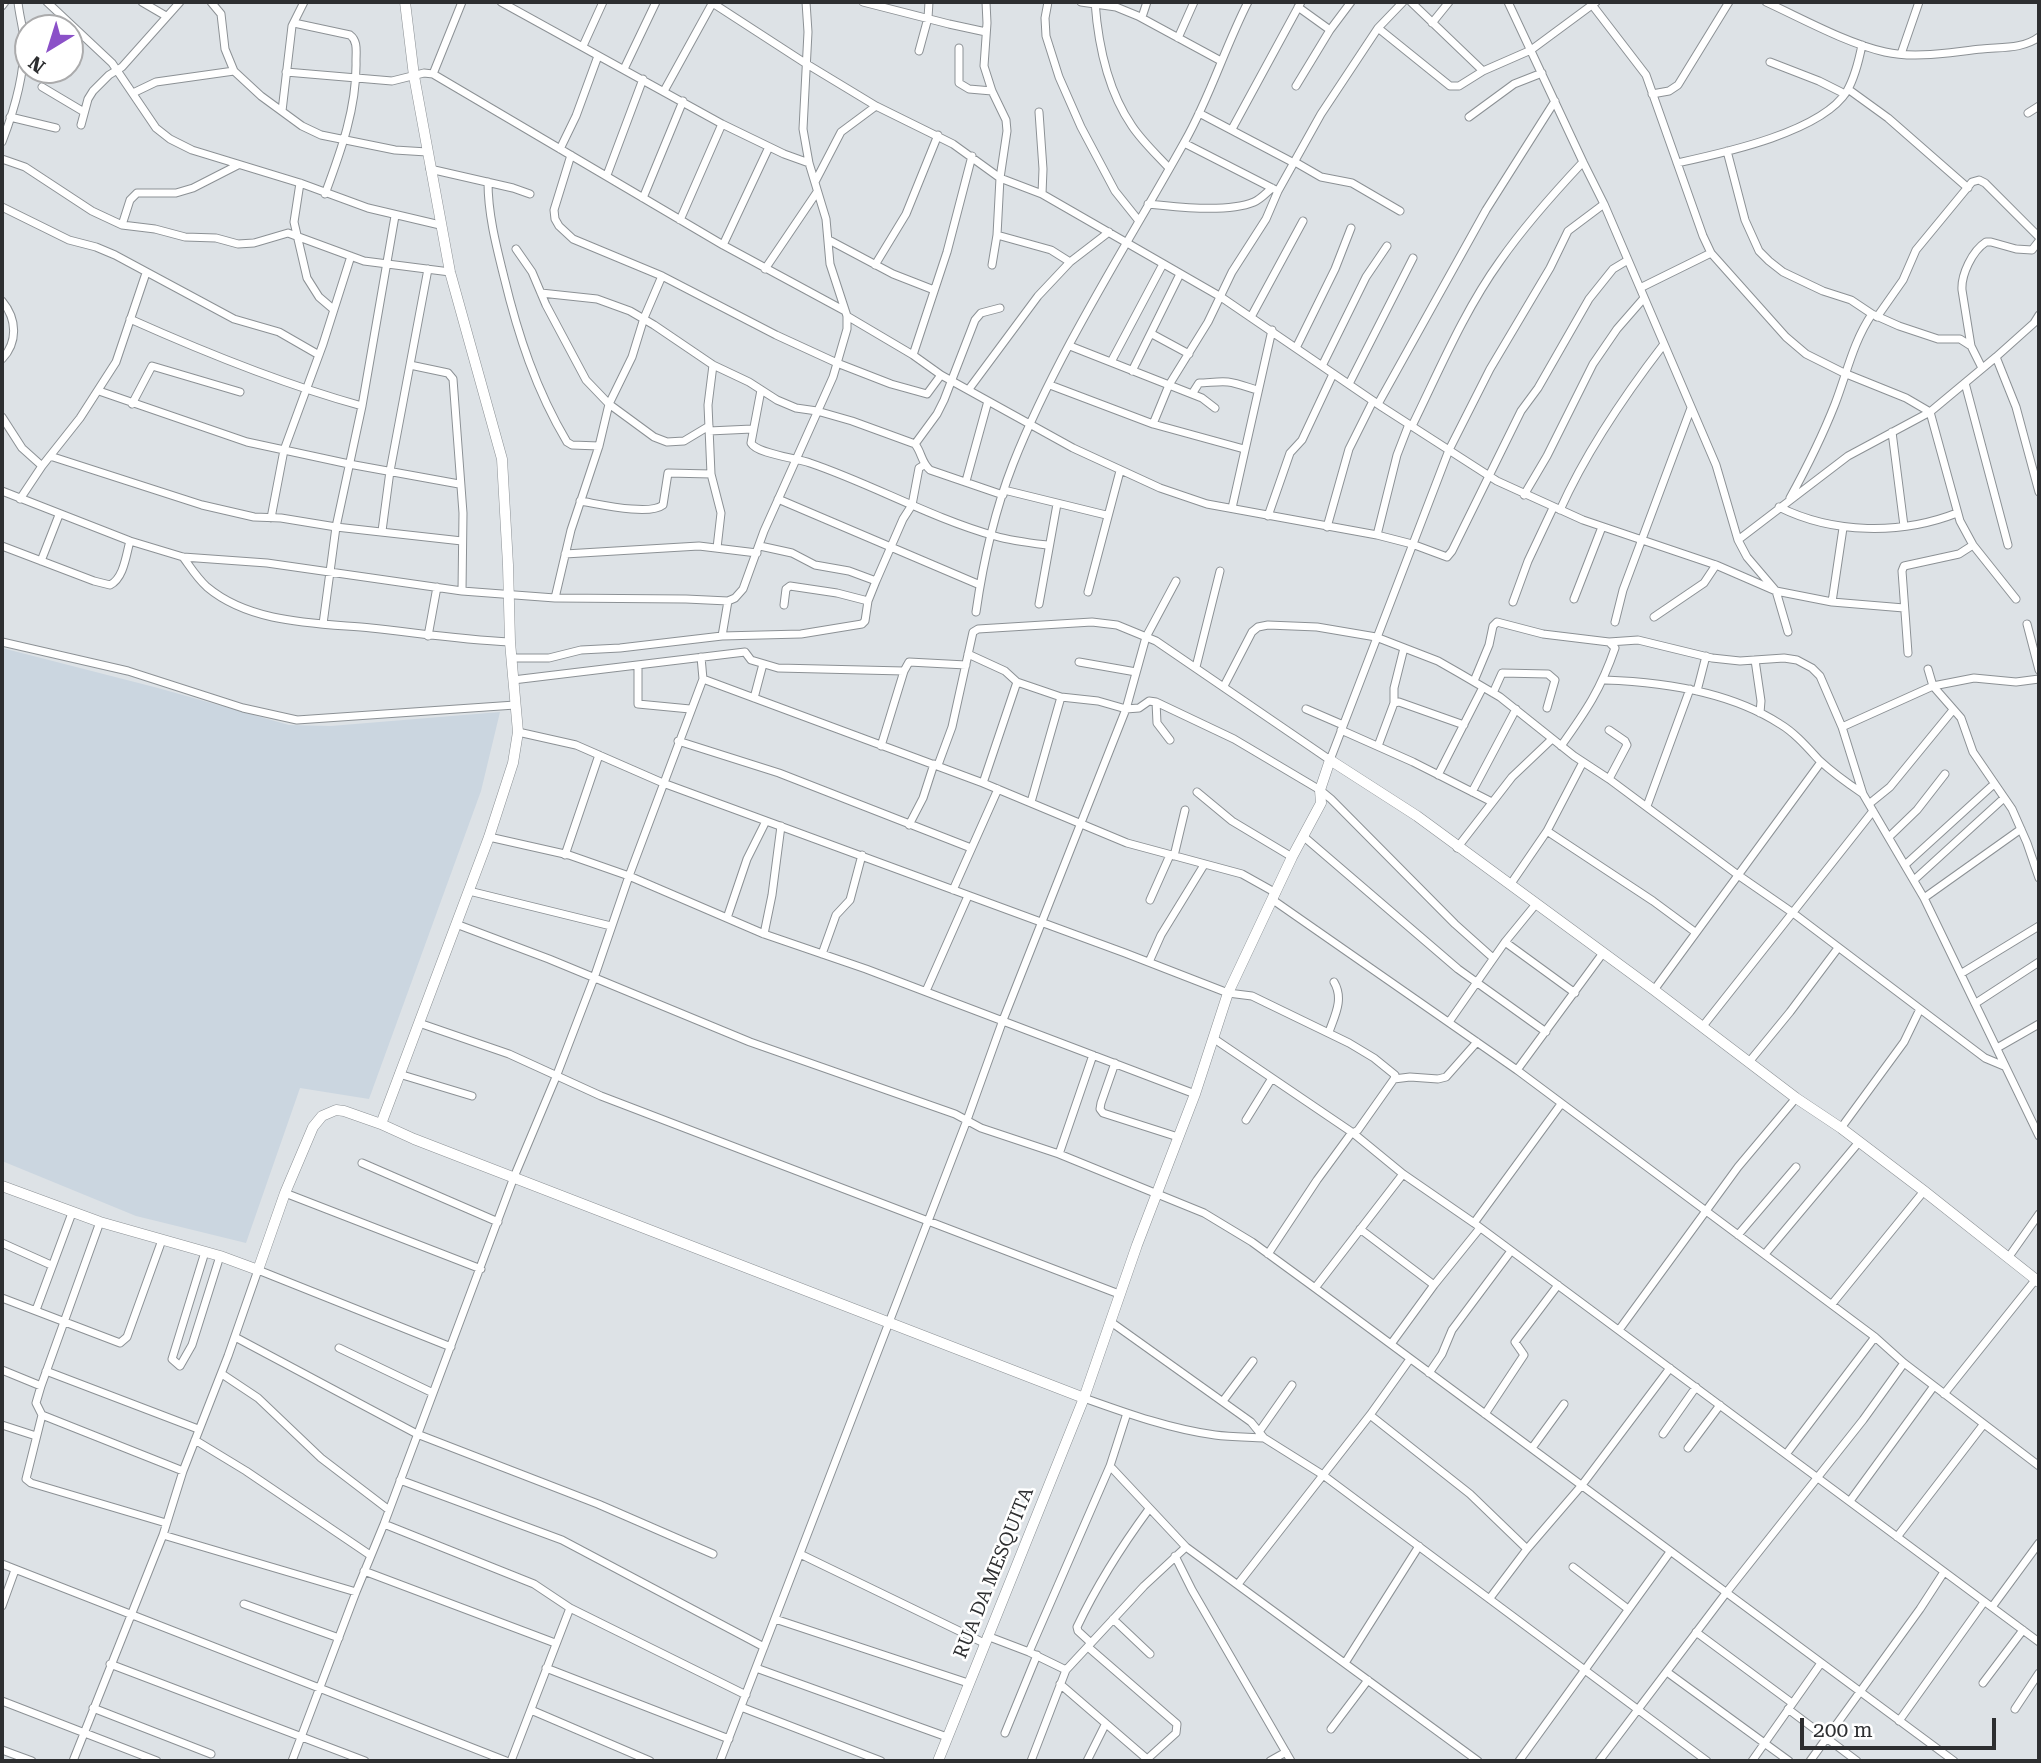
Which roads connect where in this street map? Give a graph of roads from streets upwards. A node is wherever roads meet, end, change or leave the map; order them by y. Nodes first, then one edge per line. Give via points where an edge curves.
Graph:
1 (5, 2) edge
2 (18, 2) edge
3 (48, 2) edge
4 (142, 2) edge
5 (180, 2) edge
6 (211, 2) edge
7 (304, 2) edge
8 (405, 2) edge
9 (462, 2) edge
10 (501, 2) edge
11 (522, 2) edge
12 (603, 2) edge
13 (656, 2) edge
14 (712, 2) edge
15 (729, 2) edge
16 (806, 2) edge
17 (863, 2) edge
18 (929, 2) edge
19 (986, 2) edge
20 (1048, 2) edge
21 (1081, 2) edge
22 (1095, 2) edge
23 (1147, 2) edge
24 (1195, 2) edge
25 (1248, 2) edge
26 (1351, 2) edge
27 (1403, 2) edge
28 (1411, 2) edge
29 (1449, 2) edge
30 (1508, 2) edge
31 (1729, 2) edge
32 (1766, 2) edge
33 (1919, 2) edge
34 (1112, 4) edge
35 (1594, 4) edge
36 (1300, 5) edge
37 (2, 6) edge
38 (518, 11) junction
39 (727, 11) junction
40 (166, 16) junction
41 (928, 18) junction
42 (1142, 18) junction
43 (294, 23) junction
44 (1432, 23) junction
45 (1378, 28) junction
46 (1330, 30) junction
47 (986, 32) junction
48 (2039, 37) edge
49 (1178, 38) junction
50 (1862, 45) junction
51 (583, 46) junction
52 (959, 48) dead end
53 (1531, 50) junction
54 (919, 51) dead end
55 (1901, 54) junction
56 (598, 56) junction
57 (1221, 61) junction
58 (1770, 62) dead end
59 (805, 64) junction
60 (624, 69) junction
61 (118, 70) junction
62 (234, 71) junction
63 (1483, 71) junction
64 (286, 72) junction
65 (1542, 73) junction
66 (433, 74) junction
67 (414, 76) junction
68 (356, 78) junction
69 (643, 79) junction
70 (42, 86) dead end
71 (1296, 86) dead end
72 (664, 91) junction
73 (992, 91) junction
74 (1846, 91) junction
75 (133, 93) junction
76 (1652, 94) junction
77 (683, 101) junction
78 (1555, 101) junction
79 (877, 106) junction
80 (2039, 106) edge
81 (282, 111) junction
82 (84, 112) junction
83 (1039, 113) dead end
84 (1199, 113) junction
85 (2028, 113) dead end
86 (1469, 117) dead end
87 (7, 120) edge
88 (722, 124) junction
89 (80, 125) dead end
90 (56, 128) dead end
91 (1232, 129) junction
92 (938, 135) junction
93 (344, 138) junction
94 (2, 142) edge
95 (1184, 143) junction
96 (769, 147) junction
97 (560, 149) junction
98 (1727, 151) junction
99 (427, 152) junction
100 (571, 155) junction
101 (972, 156) junction
102 (2, 159) edge
103 (1583, 162) junction
104 (809, 163) junction
105 (1295, 163) junction
106 (1677, 163) junction
107 (238, 165) junction
108 (1168, 167) junction
109 (430, 169) junction
110 (607, 176) junction
111 (1000, 178) junction
112 (488, 182) junction
113 (815, 183) junction
114 (300, 184) junction
115 (1968, 188) junction
116 (1275, 189) junction
117 (817, 192) junction
118 (325, 194) junction
119 (530, 194) dead end
120 (1042, 194) junction
121 (643, 198) junction
122 (1148, 204) junction
123 (1604, 204) junction
124 (2, 207) edge
125 (1399, 211) dead end
126 (395, 216) junction
127 (680, 220) junction
128 (1139, 221) junction
129 (1303, 221) dead end
130 (122, 225) junction
131 (440, 225) junction
132 (1351, 228) dead end
133 (1109, 232) junction
134 (298, 235) junction
135 (997, 235) junction
136 (2039, 239) edge
137 (829, 240) junction
138 (1127, 242) junction
139 (723, 245) junction
140 (1387, 246) dead end
141 (516, 249) dead end
142 (1711, 253) junction
143 (351, 256) junction
144 (1413, 258) dead end
145 (1628, 260) junction
146 (1070, 262) junction
147 (387, 264) junction
148 (1163, 264) junction
149 (875, 265) junction
150 (992, 265) dead end
151 (428, 268) junction
152 (765, 269) junction
153 (450, 272) junction
154 (146, 273) junction
155 (1180, 274) junction
156 (662, 276) junction
157 (1640, 288) junction
158 (933, 290) junction
159 (541, 292) junction
160 (1221, 297) junction
161 (1644, 298) junction
162 (2, 301) edge
163 (1000, 308) dead end
164 (333, 309) junction
165 (846, 314) junction
166 (1874, 315) junction
167 (2039, 315) edge
168 (1251, 317) junction
169 (644, 318) junction
170 (130, 319) junction
171 (1272, 330) junction
172 (1152, 334) junction
173 (1664, 344) junction
174 (1070, 346) junction
175 (1971, 346) junction
176 (1296, 348) junction
177 (1189, 354) junction
178 (319, 355) junction
179 (913, 355) junction
180 (1996, 357) junction
181 (2, 359) edge
182 (1111, 362) junction
183 (837, 363) junction
184 (410, 365) junction
185 (713, 365) junction
186 (1322, 366) junction
187 (1982, 368) junction
188 (1132, 371) junction
189 (1844, 373) junction
190 (1333, 374) junction
191 (941, 375) junction
192 (951, 380) junction
193 (1965, 383) junction
194 (1349, 384) junction
195 (1050, 385) junction
196 (1169, 385) junction
197 (969, 389) junction
198 (306, 390) junction
199 (761, 390) junction
200 (1256, 390) junction
201 (99, 391) junction
202 (240, 392) dead end
203 (1192, 394) junction
204 (988, 401) junction
205 (1375, 403) junction
206 (132, 404) junction
207 (609, 404) junction
208 (362, 406) junction
209 (1215, 408) dead end
210 (1691, 408) junction
211 (817, 411) junction
212 (1930, 412) junction
213 (2, 417) edge
214 (1030, 424) junction
215 (1153, 424) junction
216 (1410, 425) junction
217 (709, 428) junction
218 (752, 429) junction
219 (1892, 432) junction
220 (915, 444) junction
221 (599, 446) junction
222 (1244, 449) junction
223 (284, 450) junction
224 (1449, 450) junction
225 (50, 456) junction
226 (797, 458) junction
227 (349, 464) junction
228 (923, 465) junction
229 (42, 466) junction
230 (390, 471) junction
231 (1120, 471) junction
232 (711, 474) junction
233 (1489, 476) junction
234 (967, 481) junction
235 (459, 484) junction
236 (2, 491) edge
237 (2039, 492) edge
238 (1003, 493) junction
239 (1524, 495) junction
240 (20, 499) junction
241 (778, 499) junction
242 (580, 501) junction
243 (1788, 501) junction
244 (1057, 504) junction
245 (912, 505) junction
246 (1779, 507) junction
247 (1232, 508) junction
248 (1556, 509) junction
249 (1957, 513) junction
250 (59, 514) junction
251 (1106, 515) junction
252 (1268, 516) junction
253 (271, 518) junction
254 (1903, 526) junction
255 (336, 527) junction
256 (1327, 527) junction
257 (1602, 527) junction
258 (1843, 528) junction
259 (382, 531) junction
260 (1377, 535) junction
261 (993, 536) junction
262 (1642, 540) junction
263 (1738, 540) junction
264 (130, 541) junction
265 (462, 541) junction
266 (1412, 544) junction
267 (1047, 545) junction
268 (1973, 545) junction
269 (2008, 545) dead end
270 (2, 546) edge
271 (890, 547) junction
272 (717, 548) junction
273 (758, 550) junction
274 (565, 554) junction
275 (183, 557) junction
276 (41, 561) junction
277 (1716, 565) junction
278 (1220, 571) dead end
279 (329, 573) junction
280 (876, 581) junction
281 (1176, 581) dead end
282 (980, 585) junction
283 (437, 587) junction
284 (462, 590) junction
285 (1776, 591) junction
286 (1087, 592) dead end
287 (510, 594) junction
288 (555, 598) junction
289 (1574, 599) dead end
290 (2016, 599) dead end
291 (728, 601) junction
292 (868, 601) junction
293 (1832, 601) junction
294 (1513, 602) dead end
295 (1038, 604) dead end
296 (784, 605) dead end
297 (1904, 608) junction
298 (975, 612) dead end
299 (1654, 617) dead end
300 (1615, 622) dead end
301 (323, 624) junction
302 (2027, 624) dead end
303 (1788, 632) dead end
304 (428, 636) junction
305 (722, 636) junction
306 (1146, 637) junction
307 (1376, 637) junction
308 (2, 642) edge
309 (510, 642) junction
310 (1609, 642) junction
311 (1404, 648) junction
312 (1908, 653) dead end
313 (968, 654) junction
314 (1706, 656) junction
315 (701, 657) junction
316 (1755, 660) junction
317 (1079, 662) dead end
318 (762, 664) junction
319 (638, 665) junction
320 (966, 665) junction
321 (1196, 667) junction
322 (512, 668) junction
323 (1928, 669) dead end
324 (2039, 670) edge
325 (904, 671) junction
326 (1136, 672) junction
327 (703, 679) junction
328 (2039, 679) edge
329 (1605, 680) junction
330 (1474, 681) junction
331 (1017, 682) junction
332 (1224, 686) junction
333 (1933, 686) junction
334 (1483, 687) junction
335 (1694, 690) junction
336 (1493, 693) junction
337 (1060, 697) junction
338 (754, 698) junction
339 (1156, 702) junction
340 (1394, 703) junction
341 (515, 705) junction
342 (1547, 708) dead end
343 (690, 709) junction
344 (1126, 709) junction
345 (1306, 709) dead end
346 (1516, 709) junction
347 (1953, 710) junction
348 (1760, 713) junction
349 (1464, 725) junction
350 (1842, 727) junction
351 (1342, 728) junction
352 (1609, 730) dead end
353 (518, 732) junction
354 (1552, 739) junction
355 (1170, 740) dead end
356 (678, 741) junction
357 (881, 746) junction
358 (1378, 746) junction
359 (1561, 746) junction
360 (599, 755) junction
361 (1330, 760) junction
362 (1583, 762) junction
363 (1821, 762) junction
364 (936, 765) junction
365 (1945, 774) dead end
366 (1438, 775) junction
367 (1609, 779) junction
368 (663, 783) junction
369 (983, 783) junction
370 (1994, 784) junction
371 (998, 789) junction
372 (1321, 790) junction
373 (1197, 792) dead end
374 (1472, 792) junction
375 (1863, 794) junction
376 (2004, 798) junction
377 (1031, 802) junction
378 (1492, 802) junction
379 (1869, 804) junction
380 (1647, 806) junction
381 (1185, 810) dead end
382 (1873, 811) junction
383 (766, 821) junction
384 (1082, 823) junction
385 (909, 825) junction
386 (781, 826) junction
387 (2021, 829) junction
388 (1547, 831) junction
389 (489, 836) junction
390 (1303, 836) junction
391 (1889, 838) junction
392 (971, 848) junction
393 (1457, 848) junction
394 (565, 855) junction
395 (862, 855) junction
396 (1172, 856) junction
397 (1292, 857) junction
398 (1204, 865) junction
399 (1905, 865) junction
400 (1738, 875) junction
401 (629, 876) junction
402 (2039, 878) edge
403 (1914, 880) junction
404 (1510, 885) junction
405 (953, 890) junction
406 (469, 891) junction
407 (968, 896) junction
408 (1275, 897) junction
409 (1924, 898) junction
410 (1150, 900) dead end
411 (1536, 904) junction
412 (1793, 913) junction
413 (727, 918) junction
414 (1042, 923) junction
415 (456, 924) junction
416 (611, 926) junction
417 (2039, 926) edge
418 (1695, 932) junction
419 (764, 934) junction
420 (1505, 942) junction
421 (1838, 948) junction
422 (1603, 953) junction
423 (822, 954) junction
424 (1493, 958) junction
425 (1149, 962) junction
426 (2039, 962) edge
427 (1962, 973) junction
428 (594, 978) junction
429 (1334, 982) dead end
430 (1476, 983) junction
431 (1654, 990) junction
432 (926, 991) junction
433 (1228, 993) junction
434 (1575, 993) junction
435 (1976, 1003) junction
436 (1920, 1009) junction
437 (1003, 1020) junction
438 (419, 1023) junction
439 (1449, 1023) junction
440 (2039, 1024) edge
441 (1703, 1026) junction
442 (1329, 1032) junction
443 (1546, 1032) junction
444 (1213, 1038) junction
445 (1477, 1042) junction
446 (1997, 1048) junction
447 (1093, 1055) junction
448 (1749, 1062) junction
449 (1115, 1063) junction
450 (2004, 1066) junction
451 (1517, 1070) junction
452 (399, 1074) junction
453 (556, 1077) junction
454 (1272, 1078) junction
455 (1394, 1079) junction
456 (1195, 1094) junction
457 (472, 1096) dead end
458 (1796, 1098) junction
459 (1561, 1104) junction
460 (1247, 1120) dead end
461 (967, 1121) junction
462 (382, 1124) junction
463 (1841, 1128) junction
464 (1353, 1133) junction
465 (2039, 1136) edge
466 (1178, 1137) junction
467 (1859, 1142) junction
468 (1059, 1154) junction
469 (362, 1163) dead end
470 (1796, 1167) dead end
471 (1403, 1174) junction
472 (514, 1177) junction
473 (2, 1186) edge
474 (1924, 1191) junction
475 (285, 1193) junction
476 (1156, 1194) junction
477 (1705, 1210) junction
478 (72, 1213) junction
479 (2039, 1214) edge
480 (100, 1222) junction
481 (498, 1222) junction
482 (928, 1222) junction
483 (1477, 1225) junction
484 (1360, 1229) junction
485 (1738, 1235) junction
486 (162, 1240) junction
487 (2, 1243) edge
488 (1511, 1251) junction
489 (205, 1252) junction
490 (1268, 1254) junction
491 (1765, 1254) junction
492 (220, 1256) junction
493 (2008, 1258) junction
494 (51, 1265) junction
495 (481, 1269) junction
496 (258, 1270) junction
497 (2038, 1281) edge
498 (1434, 1285) junction
499 (1558, 1285) junction
500 (1315, 1288) junction
501 (1119, 1294) junction
502 (2, 1298) edge
503 (1832, 1304) junction
504 (36, 1310) junction
505 (63, 1320) junction
506 (1111, 1322) junction
507 (889, 1324) junction
508 (1619, 1330) junction
509 (1875, 1336) junction
510 (235, 1337) junction
511 (1391, 1344) junction
512 (451, 1347) junction
513 (339, 1348) dead end
514 (1410, 1359) junction
515 (1253, 1361) dead end
516 (1903, 1363) junction
517 (1670, 1368) junction
518 (2, 1370) edge
519 (46, 1371) junction
520 (1429, 1373) junction
521 (222, 1374) junction
522 (1292, 1385) dead end
523 (41, 1386) junction
524 (1934, 1386) junction
525 (1696, 1387) junction
526 (433, 1393) junction
527 (1944, 1394) junction
528 (1084, 1398) junction
529 (1223, 1401) junction
530 (1564, 1404) dead end
531 (1720, 1405) junction
532 (1128, 1413) junction
533 (1485, 1414) junction
534 (1370, 1415) junction
535 (42, 1416) junction
536 (2, 1424) edge
537 (1983, 1425) junction
538 (198, 1429) junction
539 (417, 1434) junction
540 (1663, 1434) dead end
541 (1262, 1435) junction
542 (36, 1436) junction
543 (194, 1440) junction
544 (1532, 1448) junction
545 (1688, 1448) dead end
546 (1787, 1454) junction
547 (1110, 1466) junction
548 (2039, 1466) edge
549 (183, 1471) junction
550 (1323, 1475) junction
551 (1816, 1476) junction
552 (400, 1480) junction
553 (1582, 1485) junction
554 (1850, 1501) junction
555 (1149, 1509) junction
556 (389, 1510) junction
557 (166, 1523) junction
558 (384, 1524) junction
559 (163, 1535) junction
560 (1898, 1537) junction
561 (2039, 1543) edge
562 (1419, 1546) junction
563 (1186, 1547) junction
564 (1527, 1549) junction
565 (1670, 1552) junction
566 (713, 1553) dead end
567 (800, 1554) junction
568 (370, 1555) junction
569 (1175, 1556) junction
570 (2, 1564) edge
571 (1573, 1567) dead end
572 (15, 1570) junction
573 (364, 1571) junction
574 (1944, 1572) junction
575 (1238, 1584) junction
576 (356, 1592) junction
577 (1726, 1592) junction
578 (1490, 1598) junction
579 (1984, 1602) junction
580 (244, 1604) dead end
581 (2, 1606) edge
582 (1992, 1607) junction
583 (570, 1608) junction
584 (1628, 1609) junction
585 (129, 1614) junction
586 (775, 1619) junction
587 (1113, 1619) junction
588 (2023, 1630) junction
589 (1696, 1632) junction
590 (340, 1638) junction
591 (986, 1639) junction
592 (2039, 1642) edge
593 (555, 1643) junction
594 (1090, 1645) junction
595 (764, 1647) junction
596 (1033, 1654) junction
597 (1150, 1654) dead end
598 (1345, 1663) junction
599 (1821, 1663) junction
600 (110, 1664) junction
601 (546, 1668) junction
602 (756, 1668) junction
603 (1585, 1668) junction
604 (1066, 1670) junction
605 (1667, 1672) junction
606 (2039, 1673) edge
607 (1368, 1680) junction
608 (968, 1683) junction
609 (1983, 1683) dead end
610 (1060, 1684) junction
611 (319, 1689) junction
612 (1859, 1692) junction
613 (746, 1695) junction
614 (2, 1701) edge
615 (1790, 1706) junction
616 (741, 1707) junction
617 (93, 1708) junction
618 (2015, 1709) dead end
619 (531, 1710) junction
620 (1638, 1710) junction
621 (1899, 1721) junction
622 (1105, 1725) junction
623 (1331, 1729) dead end
624 (83, 1733) junction
625 (1005, 1733) dead end
626 (301, 1736) junction
627 (947, 1737) junction
628 (1827, 1738) junction
629 (729, 1739) junction
630 (1765, 1744) junction
631 (2, 1750) edge
632 (1286, 1752) junction
633 (211, 1754) dead end
634 (1146, 1760) edge
635 (32, 1761) edge
636 (73, 1761) edge
637 (157, 1761) edge
638 (293, 1761) edge
639 (365, 1761) edge
640 (509, 1761) edge
641 (650, 1761) edge
642 (721, 1761) edge
643 (881, 1761) edge
644 (938, 1761) edge
645 (1031, 1761) edge
646 (1087, 1761) edge
647 (1270, 1761) edge
648 (1291, 1761) edge
649 (1478, 1761) edge
650 (1519, 1761) edge
651 (1599, 1761) edge
652 (1707, 1761) edge
653 (1752, 1761) edge
654 (1788, 1761) edge
655 (1810, 1761) edge
656 (1857, 1761) edge
657 (1954, 1761) edge

1 - 37 street
2 - 87 street via 23,54
3 - 61 street
4 - 40 street
5 - 40 street
6 - 62 street via 221,14 225,49
7 - 43 street
8 - 67 street
9 - 66 street
10 - 38 street
11 - 38 street
12 - 51 street
13 - 60 street
14 - 39 street
14 - 72 street
15 - 39 street
16 - 59 street
17 - 41 street
18 - 41 street
19 - 47 street
20 - 128 street via 1046,36 1059,77 1115,191
21 - 22 street
22 - 34 street
22 - 108 street via 1115,94 1131,124
23 - 42 street
24 - 49 street
25 - 57 street
26 - 46 street
27 - 45 street
28 - 44 street
29 - 44 street
30 - 53 street
31 - 76 street via 1678,85
32 - 50 street
33 - 55 street
34 - 42 street
35 - 53 street
35 - 76 street via 1646,75
36 - 46 street
36 - 91 street
38 - 51 street
39 - 59 street
40 - 61 street
41 - 47 street
41 - 54 street
42 - 49 street
43 - 64 street
43 - 68 street via 353,36
44 - 63 street
45 - 63 street via 1450,86 1459,86
45 - 105 street via 1321,114
46 - 71 street
47 - 73 street via 984,66
48 - 55 street via 2015,47
49 - 57 street
50 - 55 street
50 - 74 street
51 - 56 street
52 - 73 street via 959,83
53 - 63 street
53 - 65 street
56 - 60 street
56 - 97 street
57 - 84 street
58 - 74 street
59 - 79 street
59 - 104 street via 803,129
60 - 69 street
61 - 75 street
61 - 82 street via 93,91
62 - 75 street via 156,82
62 - 81 street
64 - 68 street
64 - 81 street
65 - 78 street
65 - 86 street via 1514,84
66 - 67 street
66 - 97 street
67 - 68 street
67 - 99 street
68 - 93 street
69 - 72 street
69 - 110 street
70 - 82 street
72 - 77 street
73 - 111 street via 1006,120
74 - 98 street via 1825,113 1801,126
74 - 115 street via 1888,118
75 - 107 street via 156,128 170,139
76 - 106 street
77 - 88 street
77 - 121 street
78 - 103 street
78 - 205 street
79 - 92 street
79 - 113 street via 841,132
80 - 85 street
81 - 93 street via 312,131
82 - 89 street
83 - 120 street
84 - 91 street
84 - 95 street
87 - 90 street
87 - 94 street
88 - 96 street
88 - 127 street
91 - 105 street
92 - 101 street
92 - 149 street via 906,214
93 - 99 street
93 - 118 street
95 - 108 street
95 - 116 street
96 - 104 street
96 - 139 street
97 - 100 street
98 - 106 street
98 - 166 street via 1745,220 1759,251 1783,272 1851,300
99 - 109 street
100 - 110 street
100 - 156 street via 556,198 559,226 573,239
101 - 111 street
101 - 158 street
102 - 130 street via 25,167
103 - 123 street
103 - 216 street via 1538,209 1498,263
104 - 113 street
105 - 116 street
105 - 125 street via 1327,179 1352,183
106 - 142 street
107 - 114 street
107 - 130 street via 176,193 137,193
108 - 122 street
109 - 112 street
109 - 131 street
110 - 121 street
111 - 120 street
111 - 135 street
112 - 119 street
112 - 221 street via 502,272 537,386 568,442
113 - 117 street
114 - 118 street
114 - 134 street via 294,222
115 - 136 street via 1972,182 1984,183
115 - 166 street via 1916,250 1903,280
116 - 122 street via 1232,207
116 - 160 street via 1266,219
117 - 137 street
117 - 152 street
118 - 126 street
120 - 133 street
121 - 127 street
122 - 128 street
123 - 145 street
123 - 224 street via 1568,231
124 - 154 street
126 - 131 street
126 - 147 street
127 - 139 street
128 - 138 street
129 - 168 street
130 - 134 street via 237,244 281,233
131 - 153 street
132 - 176 street
133 - 138 street
133 - 146 street
134 - 143 street
134 - 164 street via 307,278
135 - 146 street via 1051,250
135 - 150 street
136 - 175 street via 2032,250 1986,242 1975,252 1962,283
137 - 149 street
137 - 165 street via 830,264
138 - 148 street
138 - 174 street
139 - 152 street
140 - 186 street via 1366,277
141 - 159 street
142 - 157 street
142 - 189 street via 1786,337 1806,354
143 - 147 street
143 - 164 street
144 - 194 street
145 - 157 street
145 - 233 street via 1613,269 1589,299 1521,411
146 - 197 street via 1038,296
147 - 151 street
147 - 208 street
148 - 155 street
148 - 182 street
149 - 158 street
151 - 153 street
151 - 184 street
152 - 165 street
153 - 287 street via 502,458
154 - 170 street
154 - 178 street via 234,319 287,335
155 - 160 street
155 - 172 street
156 - 169 street
156 - 183 street
157 - 161 street
158 - 179 street
159 - 169 street via 597,299
159 - 207 street via 586,380
160 - 168 street
160 - 177 street
161 - 173 street
161 - 239 street via 1593,364
162 - 181 street via 14,327
163 - 192 street via 981,313 975,320
164 - 178 street
165 - 179 street
165 - 183 street
166 - 175 street
166 - 189 street via 1857,340
167 - 180 street
168 - 171 street
169 - 185 street
169 - 207 street via 632,357
170 - 198 street
170 - 201 street via 116,362
171 - 176 street
171 - 200 street
172 - 177 street
172 - 188 street
173 - 210 street
173 - 248 street via 1588,452
174 - 182 street
174 - 195 street
175 - 187 street
176 - 186 street
177 - 196 street
178 - 198 street
179 - 191 street
180 - 187 street
180 - 237 street
182 - 188 street
183 - 191 street via 924,394
183 - 211 street
184 - 230 street
184 - 235 street via 451,374
185 - 199 street
185 - 217 street
186 - 190 street
187 - 193 street
188 - 196 street
189 - 212 street
189 - 243 street via 1814,454
190 - 194 street
190 - 252 street via 1302,440 1290,453
191 - 192 street
192 - 197 street
192 - 220 street via 937,414
193 - 212 street
193 - 269 street
194 - 205 street
195 - 214 street
195 - 215 street
196 - 203 street
196 - 215 street
197 - 204 street
198 - 208 street
198 - 223 street
199 - 211 street via 796,408
199 - 218 street
200 - 203 street via 1226,382 1199,383
200 - 222 street
201 - 206 street
201 - 225 street
202 - 206 street via 154,366
203 - 209 street
204 - 214 street
204 - 234 street
205 - 216 street
205 - 256 street via 1349,449
206 - 223 street
207 - 217 street via 654,438 667,442 680,442
207 - 221 street
208 - 227 street
210 - 262 street
210 - 263 street via 1716,465
211 - 220 street
211 - 226 street
212 - 219 street
212 - 249 street
213 - 229 street
214 - 231 street
214 - 238 street
215 - 222 street
216 - 224 street
216 - 260 street via 1397,455
217 - 218 street
217 - 232 street
218 - 226 street via 751,443 756,449
219 - 243 street via 1848,456
219 - 254 street
220 - 228 street
221 - 242 street
222 - 247 street
223 - 227 street
223 - 253 street
224 - 233 street
224 - 266 street
225 - 229 street
225 - 253 street via 202,505
226 - 241 street
226 - 245 street
227 - 230 street
227 - 255 street
228 - 234 street
228 - 245 street
229 - 240 street
230 - 235 street
230 - 259 street
231 - 247 street
231 - 251 street
232 - 242 street via 668,473 659,508 638,510
232 - 272 street via 721,513
233 - 239 street
233 - 266 street via 1450,555
234 - 238 street
235 - 265 street
236 - 240 street
238 - 244 street
238 - 261 street
239 - 248 street
240 - 250 street
241 - 271 street
241 - 273 street
242 - 274 street
243 - 246 street
244 - 251 street
244 - 267 street
245 - 261 street
245 - 271 street
246 - 258 street
246 - 263 street
247 - 252 street
248 - 257 street
248 - 294 street via 1528,561
249 - 254 street via 1934,523
249 - 268 street
250 - 264 street
250 - 276 street
251 - 286 street
252 - 256 street
253 - 255 street
254 - 258 street
255 - 259 street
255 - 279 street
256 - 260 street
257 - 262 street
257 - 289 street
258 - 293 street
259 - 265 street
260 - 266 street
261 - 267 street
261 - 282 street
262 - 277 street
262 - 300 street
263 - 285 street
264 - 275 street
264 - 276 street via 120,575 110,585
265 - 284 street
266 - 307 street
267 - 295 street
268 - 290 street
268 - 297 street via 1959,554 1904,566
270 - 276 street
271 - 280 street
271 - 282 street
272 - 273 street
272 - 274 street
273 - 280 street via 792,553 815,565
273 - 291 street via 743,589
274 - 288 street
275 - 279 street
275 - 301 street via 210,589 240,606
277 - 285 street
277 - 299 street via 1704,583
278 - 321 street
279 - 283 street
279 - 301 street
280 - 292 street
281 - 306 street
282 - 298 street
283 - 284 street
283 - 304 street
284 - 287 street
285 - 293 street
285 - 303 street
287 - 288 street
287 - 309 street
288 - 291 street
291 - 305 street
292 - 296 street via 790,586
292 - 305 street via 862,624 800,634
293 - 297 street
297 - 312 street
301 - 304 street
302 - 324 street
304 - 309 street
305 - 322 street via 581,650
306 - 313 street via 1117,625 1092,622 978,629 970,636
306 - 321 street
306 - 326 street
307 - 311 street
307 - 332 street via 1317,627 1258,627
307 - 351 street
308 - 341 street via 128,671 243,708 297,720
309 - 322 street
310 - 314 street via 1638,640
310 - 329 street via 1615,648
310 - 330 street via 1543,634 1497,622
311 - 330 street
311 - 340 street
313 - 320 street
313 - 331 street via 1005,671
314 - 316 street
314 - 335 street
315 - 318 street via 745,652 750,660
315 - 319 street
315 - 327 street
316 - 348 street
316 - 350 street via 1797,660 1812,668 1820,676
317 - 326 street
318 - 325 street
318 - 338 street
319 - 322 street
319 - 343 street via 638,704
320 - 325 street via 910,662
320 - 364 street via 952,727
321 - 332 street
322 - 341 street
323 - 333 street
325 - 357 street
326 - 344 street
327 - 338 street
327 - 343 street
328 - 333 street via 1975,678
329 - 335 street via 1652,681
329 - 359 street
330 - 334 street
331 - 337 street
331 - 369 street
332 - 361 street
333 - 347 street
333 - 350 street
334 - 336 street
334 - 349 street
335 - 348 street
335 - 380 street
336 - 342 street via 1502,673 1548,674 1555,680
336 - 346 street
337 - 344 street
337 - 377 street
338 - 357 street
339 - 344 street
339 - 355 street via 1157,723
339 - 372 street via 1234,739
340 - 349 street
340 - 358 street
341 - 353 street
343 - 356 street
344 - 384 street
345 - 351 street
346 - 354 street
346 - 374 street
347 - 370 street
347 - 379 street via 1890,787
348 - 363 street via 1805,744
349 - 366 street
350 - 375 street
351 - 358 street
351 - 361 street
352 - 367 street via 1627,745
353 - 360 street
353 - 389 street via 513,763
354 - 359 street
354 - 378 street
356 - 368 street
356 - 385 street via 779,773
357 - 364 street
358 - 366 street
359 - 362 street
360 - 368 street
360 - 394 street
361 - 372 street, RUA DA MESQUITA
361 - 393 street
362 - 367 street
362 - 388 street
363 - 375 street
363 - 400 street
364 - 369 street
364 - 385 street
365 - 391 street
366 - 374 street
367 - 380 street
368 - 383 street
368 - 401 street
369 - 371 street
370 - 376 street
370 - 399 street
371 - 377 street
371 - 392 street
372 - 390 street, RUA DA MESQUITA via 1321,803
372 - 424 street
373 - 397 street via 1232,821
374 - 378 street
375 - 379 street
376 - 387 street
376 - 403 street
377 - 384 street
378 - 393 street
379 - 382 street
380 - 400 street
381 - 396 street
382 - 391 street
382 - 412 street
383 - 386 street
383 - 413 street
384 - 396 street
384 - 414 street
385 - 392 street
386 - 395 street
386 - 419 street
387 - 402 street
387 - 409 street
388 - 404 street
388 - 418 street
389 - 394 street
389 - 406 street
390 - 397 street, RUA DA MESQUITA
390 - 430 street
391 - 399 street
392 - 405 street
393 - 404 street
394 - 401 street
395 - 405 street
395 - 423 street via 850,900 836,915
396 - 398 street
396 - 410 street
397 - 408 street, RUA DA MESQUITA
398 - 408 street via 1242,874
398 - 425 street
399 - 403 street
400 - 412 street
400 - 418 street
401 - 413 street
401 - 416 street
403 - 409 street
404 - 411 street
405 - 407 street
406 - 415 street
406 - 416 street
407 - 414 street
407 - 432 street
408 - 433 street, RUA DA MESQUITA
408 - 439 street
409 - 427 street
411 - 420 street
411 - 422 street
412 - 421 street
412 - 441 street
413 - 419 street
414 - 425 street
414 - 437 street
415 - 428 street
415 - 438 street
416 - 428 street
417 - 427 street
418 - 431 street
419 - 423 street
420 - 424 street
420 - 434 street
421 - 436 street
421 - 448 street
422 - 431 street
422 - 434 street
423 - 432 street
424 - 430 street
425 - 433 street
426 - 435 street
427 - 435 street
428 - 453 street
428 - 461 street via 750,1042
429 - 442 street via 1339,997
430 - 439 street
430 - 443 street
431 - 441 street
432 - 437 street
433 - 442 street via 1252,996
433 - 444 street, RUA DA MESQUITA
434 - 443 street
435 - 446 street
436 - 450 street via 1985,1058
436 - 463 street via 1904,1042
437 - 447 street
437 - 461 street
438 - 452 street
438 - 453 street via 509,1054
439 - 445 street
440 - 446 street
441 - 448 street
442 - 455 street via 1374,1058
443 - 451 street
444 - 454 street
444 - 456 street, RUA DA MESQUITA
445 - 451 street
445 - 455 street via 1446,1077
446 - 450 street
447 - 449 street
447 - 468 street
448 - 458 street
449 - 456 street
449 - 466 street via 1101,1103 1103,1113
450 - 465 street
451 - 459 street
452 - 457 street
452 - 462 street
453 - 472 street
453 - 482 street
454 - 460 street
454 - 464 street
455 - 464 street
456 - 466 street, RUA DA MESQUITA
458 - 463 street
458 - 477 street
459 - 477 street
459 - 483 street
461 - 468 street
461 - 482 street
462 - 472 street
462 - 475 street via 344,1111 322,1116
463 - 467 street
464 - 471 street
464 - 490 street
466 - 476 street, RUA DA MESQUITA
467 - 474 street
467 - 491 street
468 - 476 street
469 - 481 street
470 - 485 street
471 - 483 street
471 - 484 street
472 - 481 street
472 - 507 street
473 - 478 street
474 - 493 street
474 - 503 street
475 - 495 street
475 - 496 street
476 - 490 street via 1204,1213
476 - 501 street, RUA DA MESQUITA
477 - 485 street
477 - 508 street
478 - 480 street
478 - 494 street
479 - 493 street
480 - 486 street
480 - 505 street
481 - 495 street
482 - 501 street
482 - 507 street
483 - 488 street
483 - 498 street
484 - 498 street
484 - 500 street
485 - 491 street
486 - 489 street
486 - 505 street via 123,1342
487 - 494 street
488 - 499 street
488 - 520 street via 1452,1330
489 - 492 street
489 - 492 street via 172,1359 180,1366 192,1345
490 - 500 street
491 - 503 street
492 - 496 street
493 - 497 street
494 - 504 street
495 - 512 street
496 - 510 street
496 - 512 street
497 - 527 street
498 - 511 street
499 - 508 street
499 - 533 street via 1515,1342 1524,1355
500 - 511 street
501 - 506 street, RUA DA MESQUITA
502 - 504 street
503 - 509 street
504 - 505 street
505 - 519 street
506 - 528 street, RUA DA MESQUITA
506 - 529 street
507 - 528 street
507 - 567 street
508 - 517 street
509 - 516 street
509 - 546 street
510 - 521 street
510 - 539 street
511 - 514 street
512 - 526 street
513 - 526 street
514 - 520 street
514 - 534 street
515 - 529 street
516 - 524 street
516 - 551 street
517 - 525 street
517 - 553 street
518 - 523 street
519 - 523 street
519 - 538 street
520 - 533 street
521 - 538 street
521 - 556 street via 258,1398 321,1458
522 - 541 street
523 - 535 street via 36,1403
524 - 527 street
524 - 554 street
525 - 531 street
525 - 540 street
526 - 539 street
527 - 537 street
528 - 532 street
528 - 591 street, RUA DA MESQUITA
529 - 541 street
530 - 544 street
531 - 545 street
531 - 546 street
532 - 541 street via 1215,1435
532 - 547 street
533 - 544 street
534 - 550 street
534 - 564 street via 1470,1494
535 - 542 street
535 - 549 street
536 - 542 street
537 - 548 street
537 - 560 street
538 - 543 street
539 - 552 street
539 - 566 street
541 - 550 street
542 - 557 street via 28,1482
543 - 549 street
543 - 568 street
544 - 553 street
546 - 551 street
547 - 555 street
547 - 596 street
549 - 557 street
550 - 562 street
550 - 575 street
551 - 554 street
551 - 577 street
552 - 556 street
552 - 595 street via 562,1540
553 - 564 street
553 - 565 street
554 - 560 street
555 - 563 street
555 - 594 street via 1112,1561 1077,1627
556 - 558 street
557 - 559 street
558 - 568 street
558 - 583 street via 525,1579
559 - 576 street
559 - 585 street
560 - 574 street
561 - 582 street
562 - 578 street
562 - 598 street
563 - 569 street
563 - 575 street
564 - 578 street
565 - 577 street
565 - 584 street
567 - 586 street
567 - 591 street
568 - 573 street
569 - 587 street
569 - 632 street
570 - 572 street
571 - 584 street
572 - 581 street
572 - 585 street
573 - 576 street
573 - 593 street
574 - 579 street
574 - 612 street
575 - 598 street
576 - 590 street
577 - 589 street
577 - 599 street
578 - 603 street
579 - 582 street
579 - 621 street
580 - 590 street
582 - 588 street
583 - 593 street
583 - 613 street
584 - 603 street
585 - 600 street
585 - 611 street
586 - 595 street
586 - 608 street
587 - 594 street
587 - 597 street
588 - 592 street
588 - 609 street
589 - 605 street
589 - 615 street
590 - 611 street
591 - 596 street
591 - 608 street, RUA DA MESQUITA
593 - 601 street
594 - 604 street
594 - 634 street via 1177,1724 1176,1733
595 - 602 street
596 - 604 street
596 - 625 street
598 - 607 street
599 - 612 street
599 - 615 street
600 - 617 street
600 - 626 street
601 - 619 street
601 - 629 street
602 - 613 street
602 - 627 street
603 - 620 street
603 - 650 street
604 - 610 street
605 - 620 street
605 - 630 street
606 - 618 street
607 - 623 street
607 - 649 street
608 - 627 street, RUA DA MESQUITA
610 - 622 street
610 - 645 street
611 - 626 street
611 - 640 street
612 - 621 street
612 - 628 street
613 - 616 street
614 - 624 street
615 - 628 street
615 - 630 street
616 - 629 street
616 - 643 street
617 - 624 street
617 - 633 street
619 - 640 street
619 - 641 street
620 - 651 street
620 - 652 street
621 - 657 street
622 - 634 street
622 - 646 street
624 - 636 street
624 - 637 street
626 - 638 street
626 - 639 street
627 - 644 street, RUA DA MESQUITA
628 - 655 street
628 - 656 street
629 - 642 street
630 - 653 street
630 - 654 street
631 - 635 street
632 - 647 street
632 - 648 street

